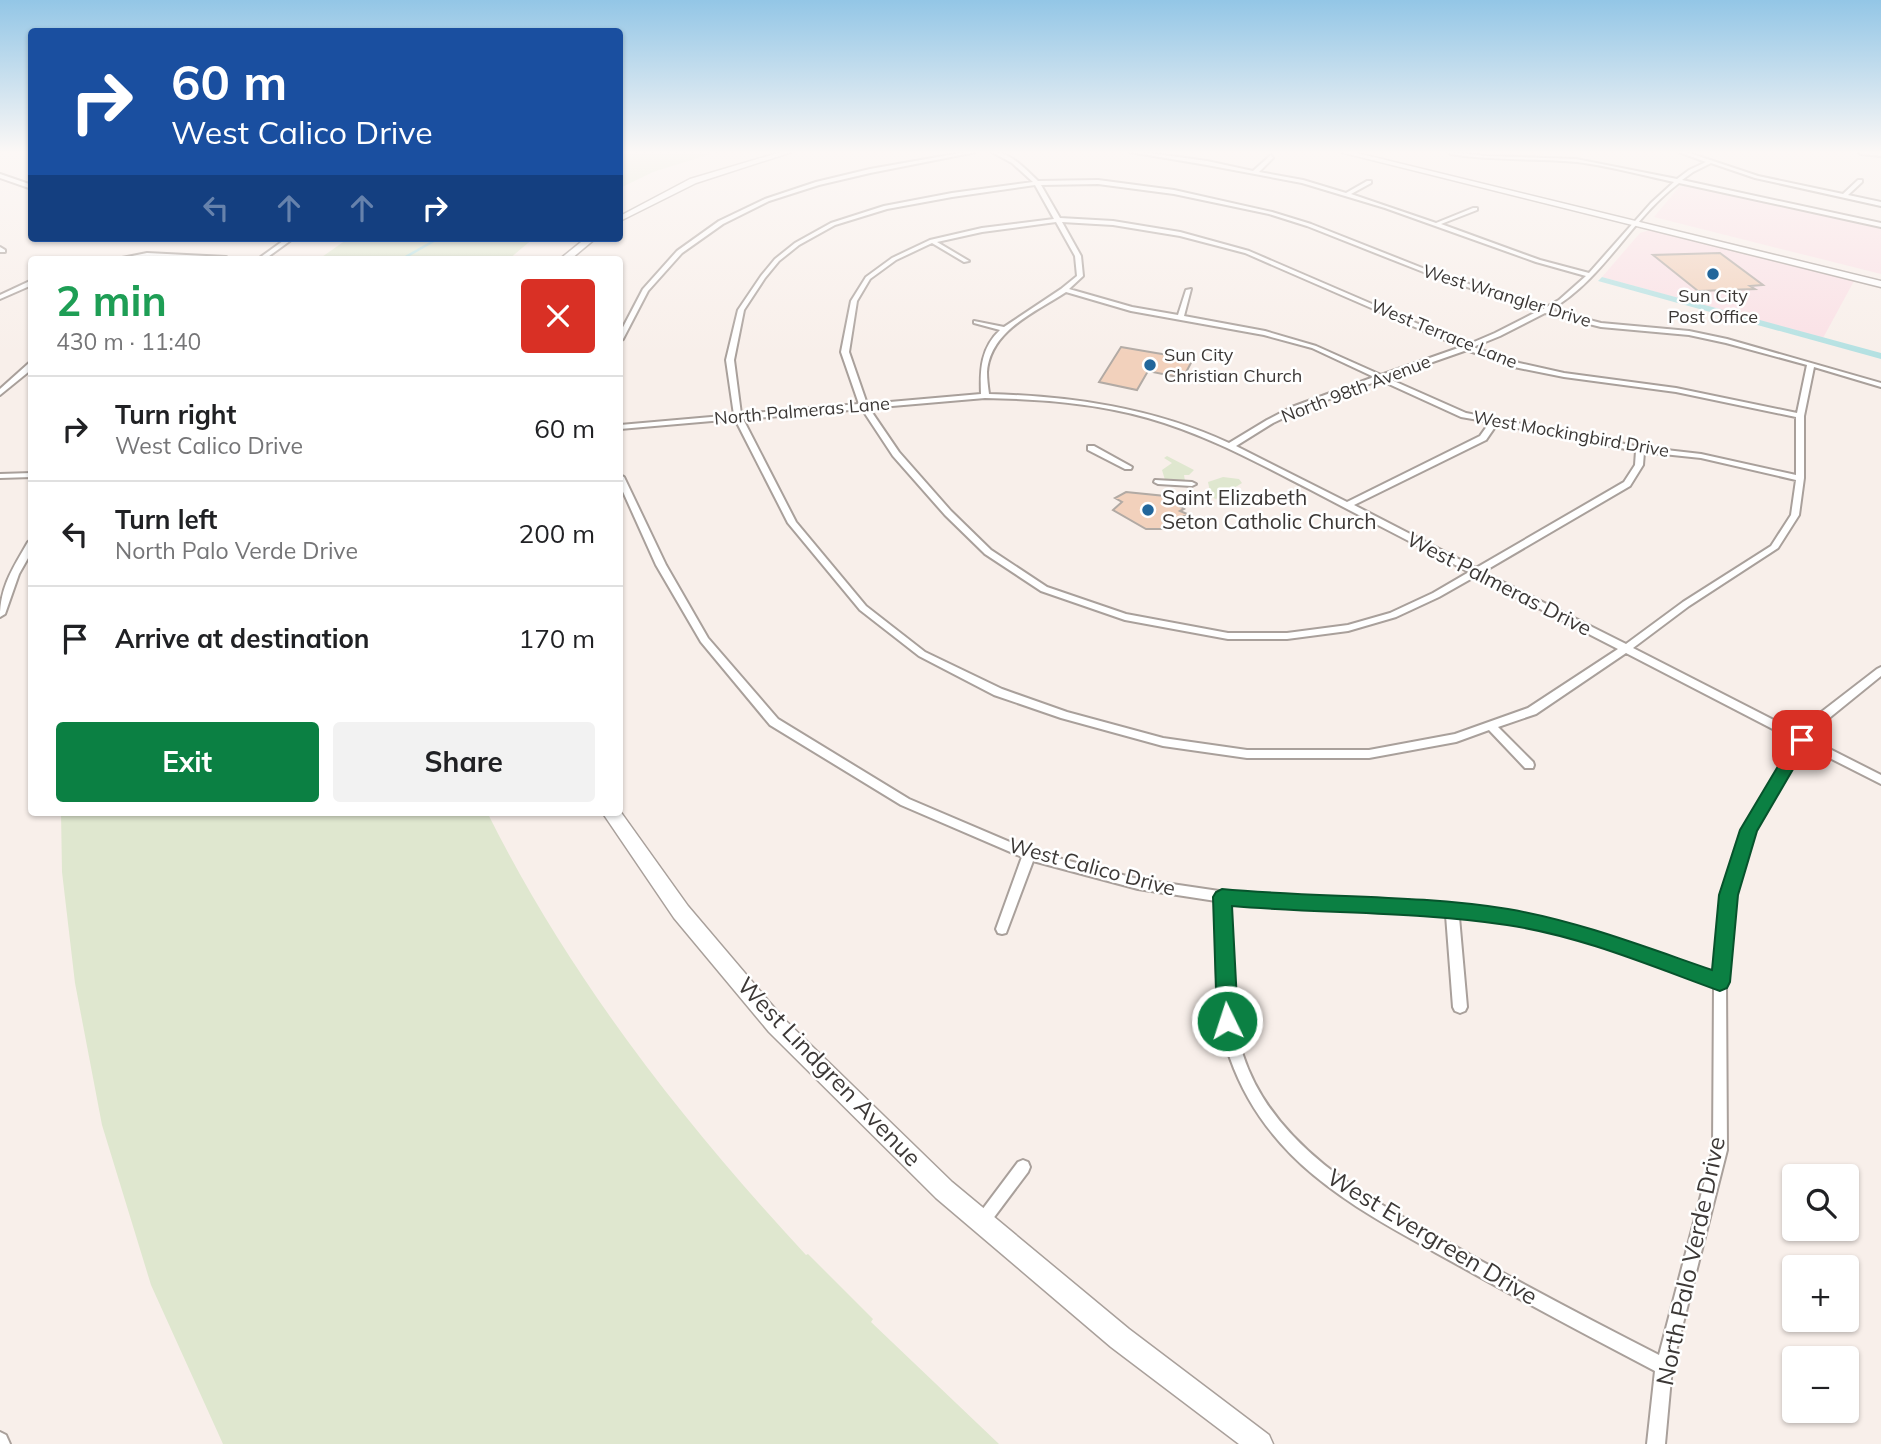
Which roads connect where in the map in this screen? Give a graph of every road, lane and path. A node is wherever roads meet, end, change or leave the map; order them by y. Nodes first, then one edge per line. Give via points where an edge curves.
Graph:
1 (727, 219) edge
2 (847, 219) edge
3 (1291, 219) edge
4 (1418, 219) edge
5 (1449, 219) edge
6 (1633, 219) edge
7 (1634, 219) edge
8 (1855, 219) edge
9 (1057, 220) junction
10 (1640, 221) junction
11 (1435, 225) junction
12 (1881, 225) edge
13 (1180, 234) junction
14 (932, 241) junction
15 (285, 242) edge
16 (587, 242) edge
17 (1174, 243) dead end
18 (140, 256) edge
19 (167, 256) edge
20 (265, 256) edge
21 (569, 256) edge
22 (966, 261) dead end
23 (1589, 275) junction
24 (1881, 276) edge
25 (28, 284) edge
26 (1881, 285) edge
27 (1067, 290) junction
28 (1189, 290) dead end
29 (0, 297) edge
30 (1545, 311) junction
31 (1180, 318) junction
32 (1648, 320) dead end
33 (975, 322) dead end
34 (1003, 329) junction
35 (623, 330) edge
36 (1652, 330) junction
37 (1469, 348) junction
38 (1811, 365) junction
39 (28, 368) edge
40 (1381, 377) junction
41 (1881, 385) edge
42 (0, 393) edge
43 (985, 396) junction
44 (863, 404) junction
45 (1800, 416) junction
46 (738, 417) junction
47 (1494, 423) junction
48 (623, 427) edge
49 (1230, 446) junction
50 (1091, 448) dead end
51 (1640, 449) junction
52 (1128, 467) dead end
53 (28, 475) edge
54 (0, 476) edge
55 (1800, 478) junction
56 (1158, 482) dead end
57 (623, 483) edge
58 (1192, 484) dead end
59 (1346, 506) junction
60 (28, 549) edge
61 (1475, 572) junction
62 (0, 614) edge
63 (1626, 649) junction
64 (1881, 670) edge
65 (1491, 726) junction
66 (1802, 740) junction
67 (1529, 765) dead end
68 (1881, 780) edge
69 (614, 816) edge
70 (1029, 855) junction
71 (1222, 897) junction
72 (1452, 910) junction
73 (1002, 929) dead end
74 (1720, 982) junction
75 (1460, 1007) dead end
76 (1023, 1167) dead end
77 (981, 1223) junction
78 (1664, 1367) junction
79 (1260, 1444) edge
80 (1656, 1444) edge

1 - 35 street via 685,245 662,269 641,293
2 - 46 street, West Wrangler Drive via 797,244 777,260 741,310 730,360
3 - 30 street, West Wrangler Drive
4 - 11 street
5 - 11 street
6 - 10 main road
7 - 10 main road
8 - 12 street
9 - 13 street, West Terrace Lane
9 - 14 street, West Terrace Lane
9 - 27 street via 1077,256 1080,276
10 - 23 street, North 98th Avenue
10 - 24 main road
10 - 26 main road
11 - 23 street
13 - 17 street
13 - 37 street, West Terrace Lane via 1247,252
14 - 22 street
14 - 44 street, West Terrace Lane via 868,278 854,301 845,352
15 - 20 street
16 - 21 street
18 - 19 street
23 - 30 street, North 98th Avenue
25 - 29 street
27 - 31 street, West Mockingbird Drive
27 - 34 street
28 - 31 street
30 - 36 street, West Wrangler Drive via 1601,325
30 - 37 street, North 98th Avenue
31 - 40 street, West Mockingbird Drive via 1265,333
32 - 36 street
33 - 34 street
34 - 43 street via 982,366
36 - 38 street, West Wrangler Drive via 1727,341
37 - 40 street, North 98th Avenue
37 - 45 street, West Terrace Lane via 1564,375 1676,390
38 - 41 street, West Wrangler Drive
38 - 45 street, West Wrangler Drive
39 - 42 street
40 - 47 street, West Mockingbird Drive via 1442,406
40 - 49 street, North 98th Avenue via 1294,410
43 - 44 street, North Palmeras Lane
43 - 49 street, West Palmeras Drive via 1031,396 1117,407 1161,418
44 - 46 street, North Palmeras Lane
44 - 61 street, West Terrace Lane via 896,454 988,552 1044,589 1125,617 1228,636 1287,636 1348,628 1393,615
45 - 55 street, West Wrangler Drive
46 - 48 street, North Palmeras Lane
46 - 65 street, West Wrangler Drive via 792,523 863,608 922,654 998,692 1163,742 1247,754 1369,754 1456,738
47 - 51 street, West Mockingbird Drive
47 - 59 street via 1483,438
49 - 59 street, West Palmeras Drive
50 - 52 street
51 - 55 street, West Mockingbird Drive via 1701,456
51 - 61 street, West Terrace Lane via 1639,465 1627,484
53 - 54 street
55 - 63 street, West Wrangler Drive via 1795,515 1774,548
56 - 58 street
57 - 70 street, West Calico Drive via 661,565 704,640 774,722 905,802
59 - 61 street, West Palmeras Drive
60 - 62 street
61 - 63 street, West Palmeras Drive
63 - 65 street, West Wrangler Drive via 1531,711
63 - 66 street, West Palmeras Drive
64 - 66 street, North Palo Verde Drive
65 - 67 street
66 - 68 street, West Palmeras Drive
66 - 74 street, North Palo Verde Drive via 1749,830 1729,895
69 - 77 street, West Lindgren Avenue via 681,912 776,1025
70 - 71 street, West Calico Drive via 1138,884
70 - 73 street
71 - 72 street, West Calico Drive
71 - 78 street, West Evergreen Drive via 1225,1003 1231,1039 1254,1093 1295,1148 1375,1208
72 - 74 street, West Calico Drive via 1571,931
72 - 75 street
74 - 78 street, North Palo Verde Drive via 1720,1150
76 - 77 street
77 - 79 street, West Lindgren Avenue via 1120,1338
78 - 80 street, North Palo Verde Drive

